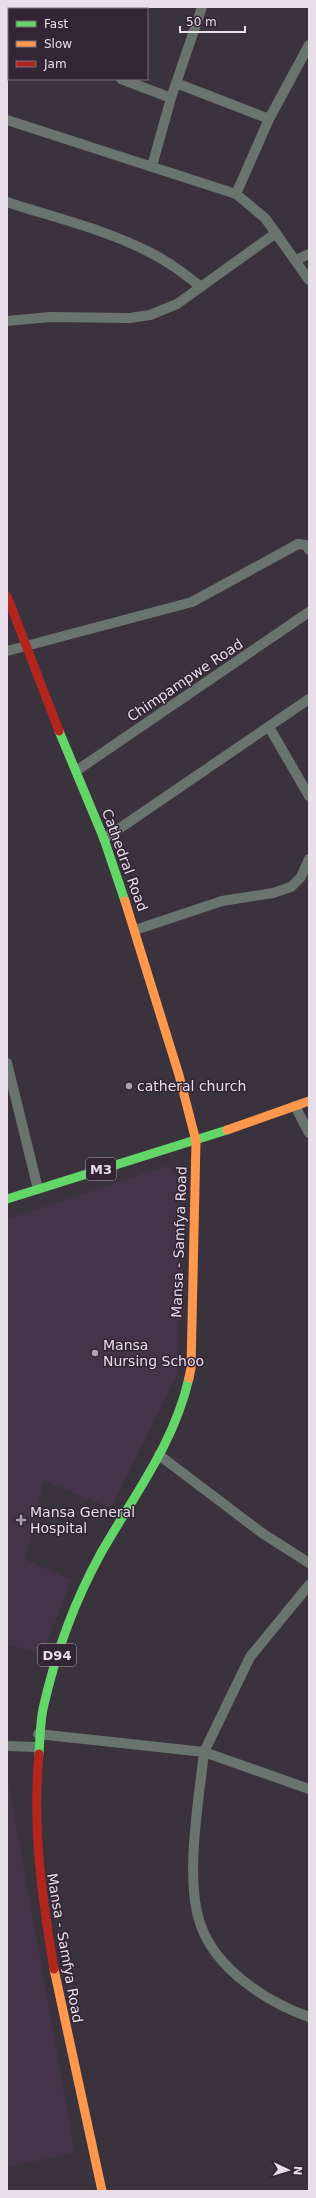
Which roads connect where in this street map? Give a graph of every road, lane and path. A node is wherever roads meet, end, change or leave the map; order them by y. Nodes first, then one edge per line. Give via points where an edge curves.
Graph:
1 (202, 7) edge
2 (309, 45) edge
3 (124, 80) edge
4 (176, 83) junction
5 (171, 98) junction
6 (7, 120) edge
7 (269, 120) junction
8 (152, 166) junction
9 (236, 194) junction
10 (7, 202) edge
11 (276, 233) junction
12 (309, 254) edge
13 (296, 260) junction
14 (309, 280) edge
15 (201, 287) junction
16 (7, 321) edge
17 (309, 550) edge
18 (7, 596) edge
19 (309, 612) edge
20 (26, 646) junction
21 (7, 651) edge
22 (309, 700) edge
23 (269, 727) junction
24 (76, 771) junction
25 (309, 796) edge
26 (104, 839) junction
27 (309, 859) edge
28 (135, 930) junction
29 (7, 1063) edge
30 (309, 1101) edge
31 (295, 1106) junction
32 (309, 1133) edge
33 (196, 1140) junction
34 (38, 1189) junction
35 (7, 1199) edge
36 (159, 1455) junction
37 (309, 1563) edge
38 (309, 1585) edge
39 (38, 1734) junction
40 (7, 1746) edge
41 (36, 1747) junction
42 (204, 1752) junction
43 (309, 1789) edge
44 (309, 2017) edge
45 (102, 2191) edge

1 - 4 street
2 - 7 street
3 - 5 street
4 - 5 street
4 - 7 street
5 - 8 street
6 - 8 street
7 - 9 street
8 - 9 street
9 - 11 street via 265,218
10 - 15 street via 117,237 170,264
11 - 13 street
11 - 15 street
12 - 13 street
13 - 14 street
15 - 16 street via 177,304 150,315 130,318 50,317
17 - 20 street via 306,544 298,544 192,602
18 - 20 main road, Cathedral Road
19 - 24 street, Chimpampwe Road
20 - 21 street
20 - 24 main road, Cathedral Road
22 - 23 street
23 - 25 street
23 - 26 street
24 - 26 main road, Cathedral Road
26 - 28 main road, Cathedral Road
27 - 28 street via 301,877 292,887 273,893 222,901
28 - 33 main road, Cathedral Road
29 - 34 street
30 - 31 main road, M3
31 - 32 street
31 - 33 main road, M3
33 - 34 main road, M3
33 - 36 main road, Mansa - Samfya Road / D94 via 191,1368 176,1423
34 - 35 main road, M3
36 - 37 street via 262,1533
36 - 39 main road, Mansa - Samfya Road / D94 via 99,1557 70,1620 49,1676
38 - 42 street via 250,1657
39 - 41 main road, Mansa - Samfya Road / D94
39 - 42 street
40 - 41 street
41 - 45 main road, Mansa - Samfya Road / D94 via 34,1822 44,1923 59,2002
42 - 43 street
42 - 44 street via 194,1840 194,1893 201,1926 215,1953 241,1979 288,2009

